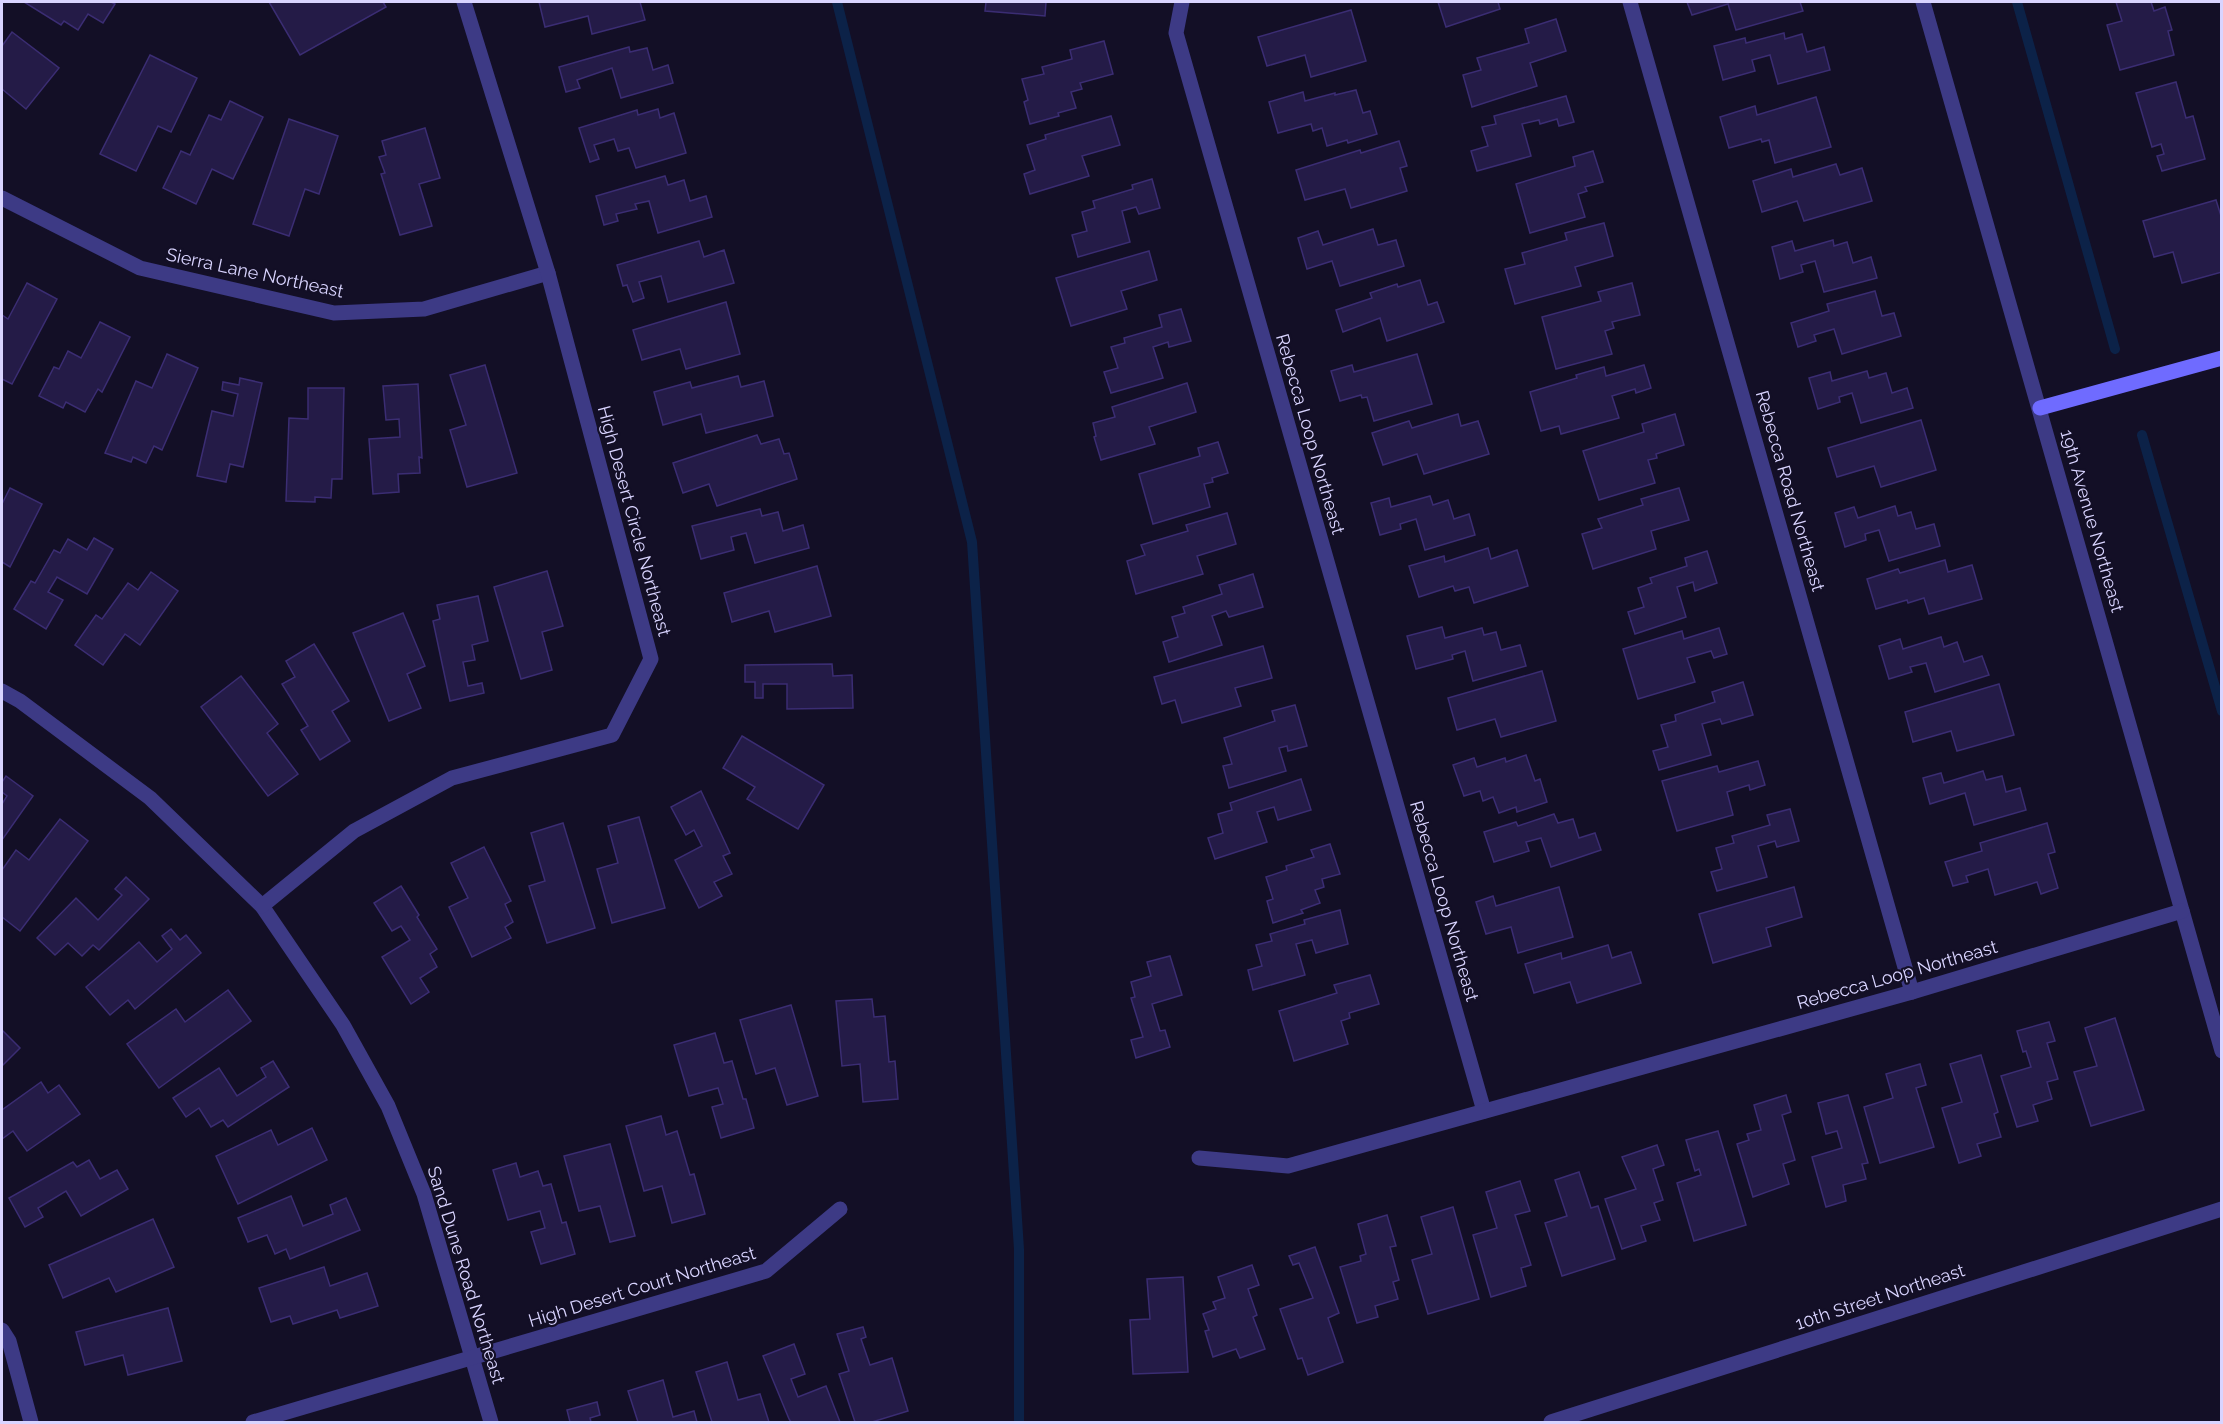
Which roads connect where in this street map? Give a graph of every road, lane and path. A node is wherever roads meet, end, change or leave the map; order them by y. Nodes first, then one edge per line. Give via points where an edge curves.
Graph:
1 (464, 2) edge
2 (1182, 2) edge
3 (1630, 2) edge
4 (1923, 2) edge
5 (2, 198) edge
6 (548, 273) junction
7 (2222, 358) edge
8 (2040, 408) junction
9 (2, 691) edge
10 (262, 906) junction
11 (2182, 911) junction
12 (1912, 992) junction
13 (2222, 1051) edge
14 (1484, 1111) junction
15 (1198, 1158) dead end
16 (840, 1209) dead end
17 (2222, 1209) edge
18 (2, 1330) edge
19 (472, 1358) junction
20 (31, 1422) edge
21 (253, 1422) edge
22 (491, 1422) edge
23 (1551, 1422) edge

1 - 6 street, High Desert Circle Northeast
2 - 14 street, Rebecca Loop Northeast via 1176,33
3 - 12 street, Rebecca Road Northeast
4 - 8 street, 19th Avenue Northeast
5 - 6 street, Sierra Lane Northeast via 140,268 334,313 424,309
6 - 10 street, High Desert Circle Northeast via 651,659 612,735 452,778 354,831
7 - 8 street
8 - 11 street, 19th Avenue Northeast
9 - 10 street, Sand Dune Road Northeast via 150,798
10 - 19 street, Sand Dune Road Northeast via 343,1025 388,1106 424,1194
11 - 12 street, Rebecca Loop Northeast
11 - 13 street, 19th Avenue Northeast
12 - 14 street, Rebecca Loop Northeast
14 - 15 street via 1288,1166
16 - 19 street, High Desert Court Northeast via 766,1271
17 - 23 street, 10th Street Northeast
18 - 20 street via 9,1341
19 - 21 street
19 - 22 street, Sand Dune Road Northeast

